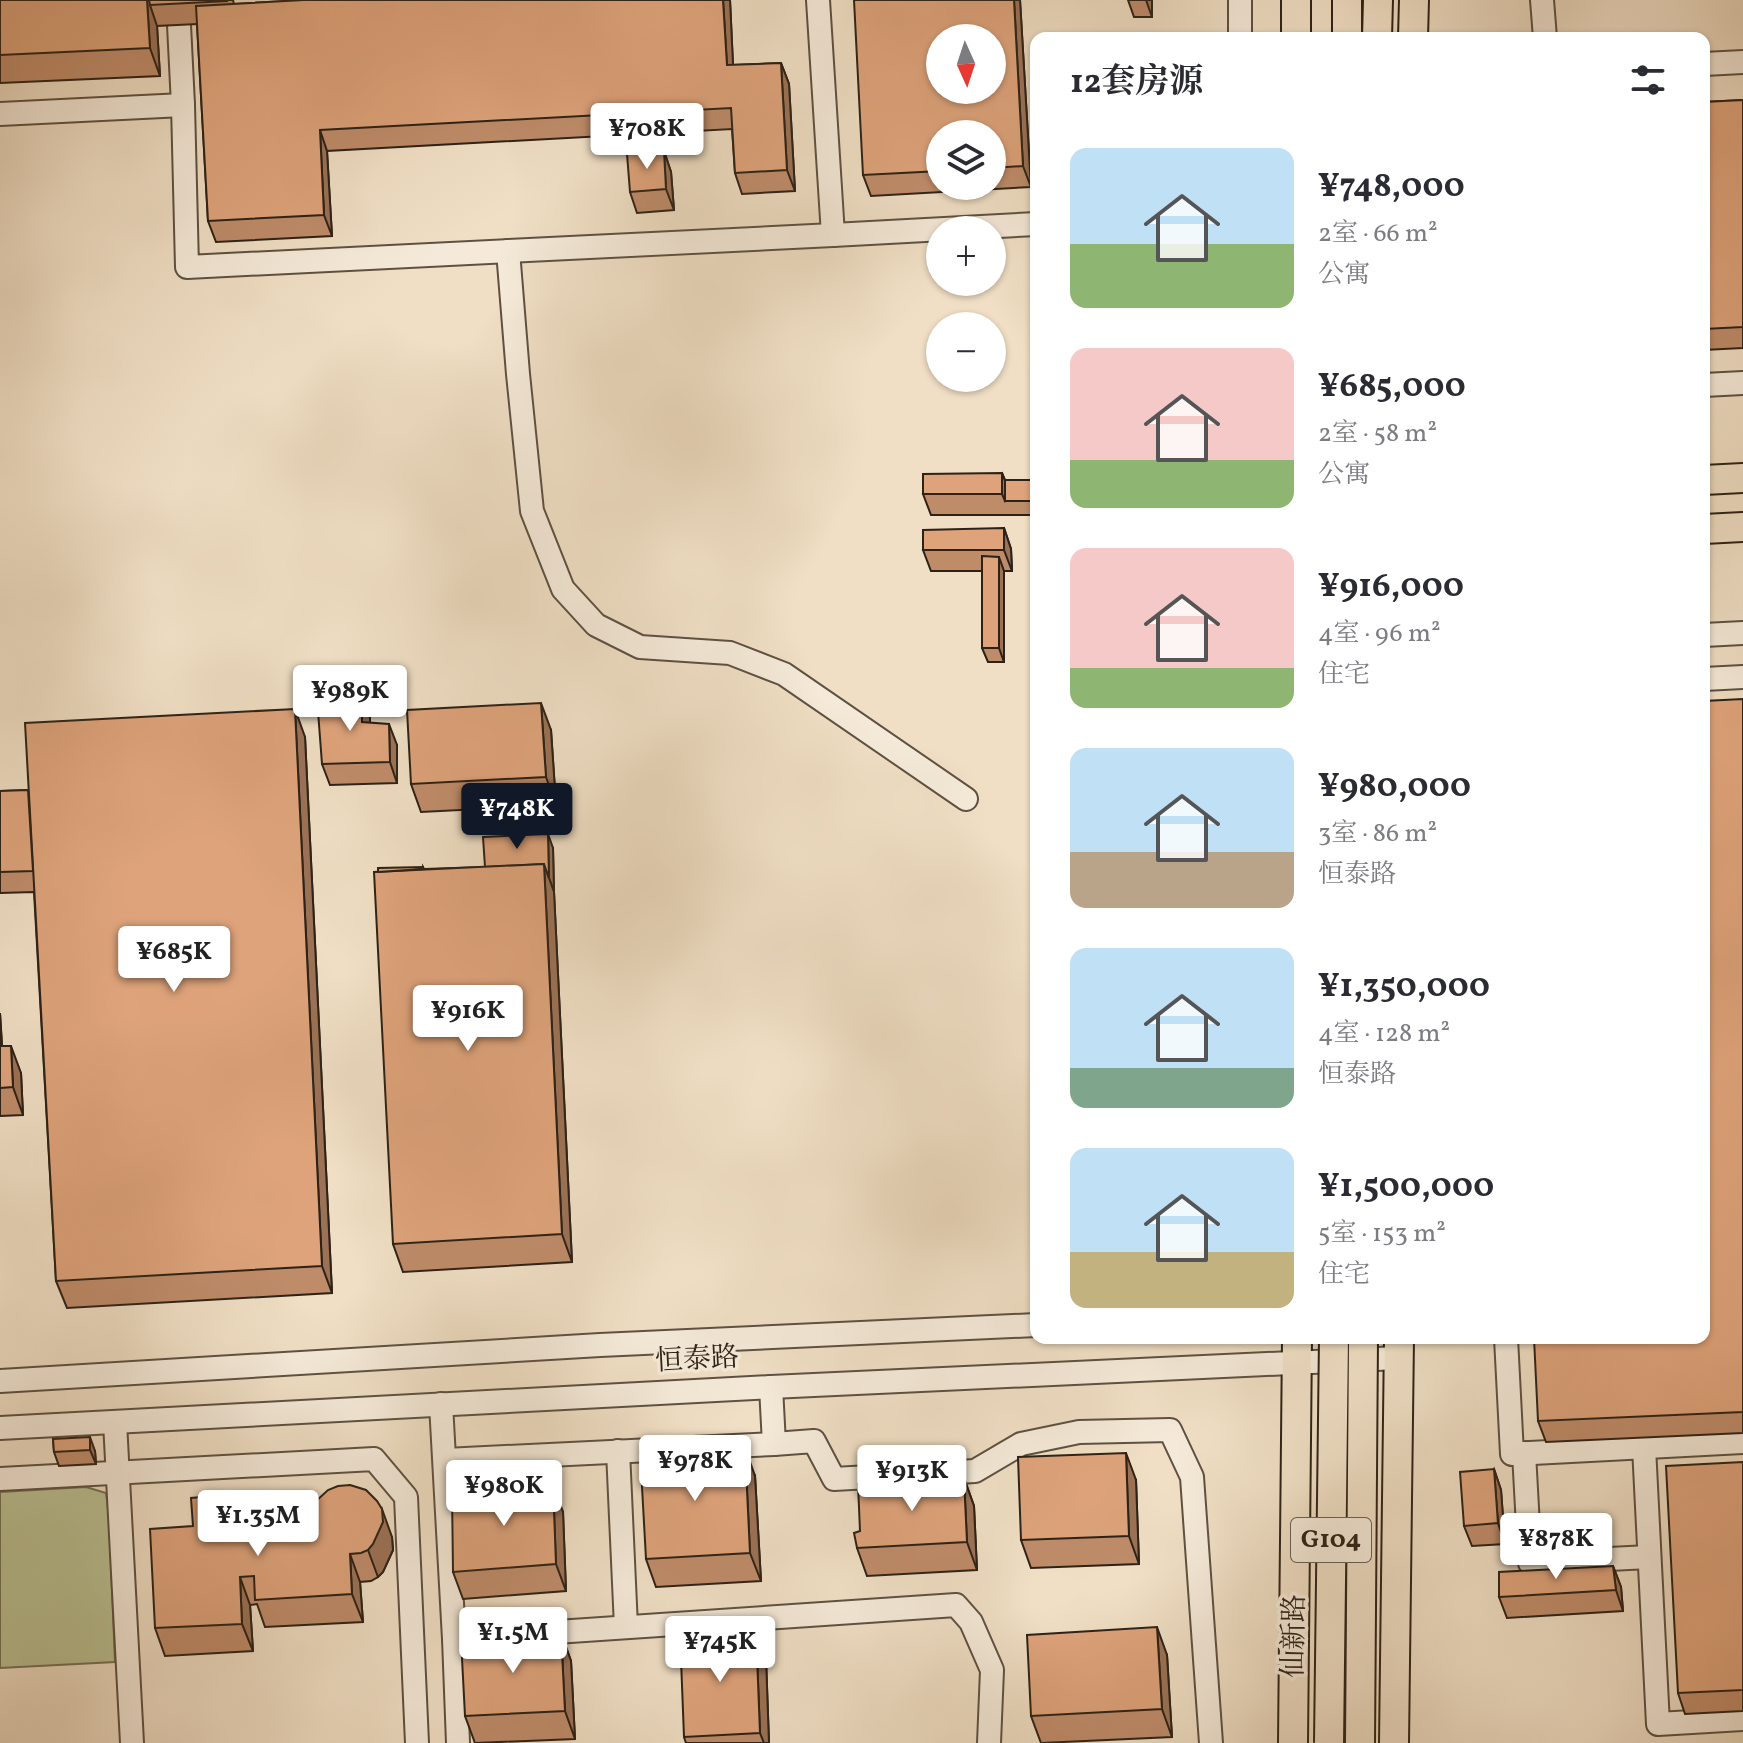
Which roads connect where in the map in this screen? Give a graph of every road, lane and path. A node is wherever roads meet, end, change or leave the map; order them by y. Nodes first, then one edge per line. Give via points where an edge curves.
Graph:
1 (818, 0) edge
2 (1240, 0) edge
3 (1296, 0) edge
4 (1306, 0) edge
5 (1347, 0) edge
6 (1378, 0) edge
7 (1414, 0) edge
8 (1542, 0) edge
9 (179, 25) dead end
10 (1240, 32) edge
11 (1296, 32) edge
12 (1306, 32) edge
13 (1347, 32) edge
14 (1377, 32) edge
15 (1413, 32) edge
16 (1545, 32) edge
17 (1743, 62) edge
18 (1710, 64) edge
19 (183, 105) junction
20 (0, 114) edge
21 (1030, 224) edge
22 (833, 235) junction
23 (508, 251) junction
24 (1743, 383) edge
25 (1710, 385) edge
26 (1743, 478) edge
27 (1710, 480) edge
28 (1743, 527) edge
29 (1710, 529) edge
30 (1743, 633) edge
31 (1710, 635) edge
32 (1743, 677) edge
33 (1710, 679) edge
34 (966, 799) dead end
35 (1030, 1325) edge
36 (1334, 1344) edge
37 (1363, 1344) edge
38 (1506, 1344) edge
39 (1398, 1348) edge
40 (1298, 1350) edge
41 (0, 1381) edge
42 (771, 1387) junction
43 (441, 1404) junction
44 (115, 1422) junction
45 (0, 1428) edge
46 (1743, 1442) edge
47 (774, 1444) junction
48 (1644, 1447) junction
49 (618, 1451) junction
50 (1524, 1453) junction
51 (445, 1460) junction
52 (117, 1472) junction
53 (0, 1479) edge
54 (1649, 1557) junction
55 (626, 1627) junction
56 (454, 1639) junction
57 (1743, 1719) edge
58 (132, 1743) edge
59 (417, 1743) edge
60 (458, 1743) edge
61 (989, 1743) edge
62 (1211, 1743) edge
63 (1293, 1743) edge
64 (1329, 1743) edge
65 (1360, 1743) edge
66 (1394, 1743) edge

1 - 22 street
2 - 10 street
3 - 11 main road
4 - 12 main road
5 - 13 main road
6 - 14 main road
7 - 15 main road
8 - 16 street
9 - 19 street
17 - 18 street
19 - 20 street
19 - 23 street via 187,267
21 - 22 street
22 - 23 street
23 - 34 street via 532,511 563,589 596,625 640,647 730,653 784,674
24 - 25 street
26 - 27 main road
28 - 29 main road
30 - 31 street
32 - 33 street
35 - 41 street, 恒泰路
36 - 64 main road, 仙新路 / G104, bridge
37 - 65 main road, bridge
38 - 50 street via 1512,1454
39 - 40 street, 恒泰路
39 - 66 main road
40 - 42 street, 恒泰路
40 - 63 main road, 仙新路
42 - 43 street, 恒泰路
42 - 47 street
43 - 44 street, 恒泰路
43 - 51 street
44 - 45 street, 恒泰路
44 - 52 street
46 - 48 street
47 - 49 street
47 - 62 street via 814,1441 834,1479 975,1471 1021,1444 1079,1432 1170,1430 1192,1477
48 - 50 street
48 - 54 street
49 - 51 street
49 - 55 street
50 - 54 street via 1530,1563
51 - 56 street
52 - 53 street
52 - 58 street
52 - 59 street via 374,1459 406,1497
54 - 57 street via 1658,1724
55 - 56 street
55 - 61 street via 956,1605 971,1622 992,1670
56 - 60 street

